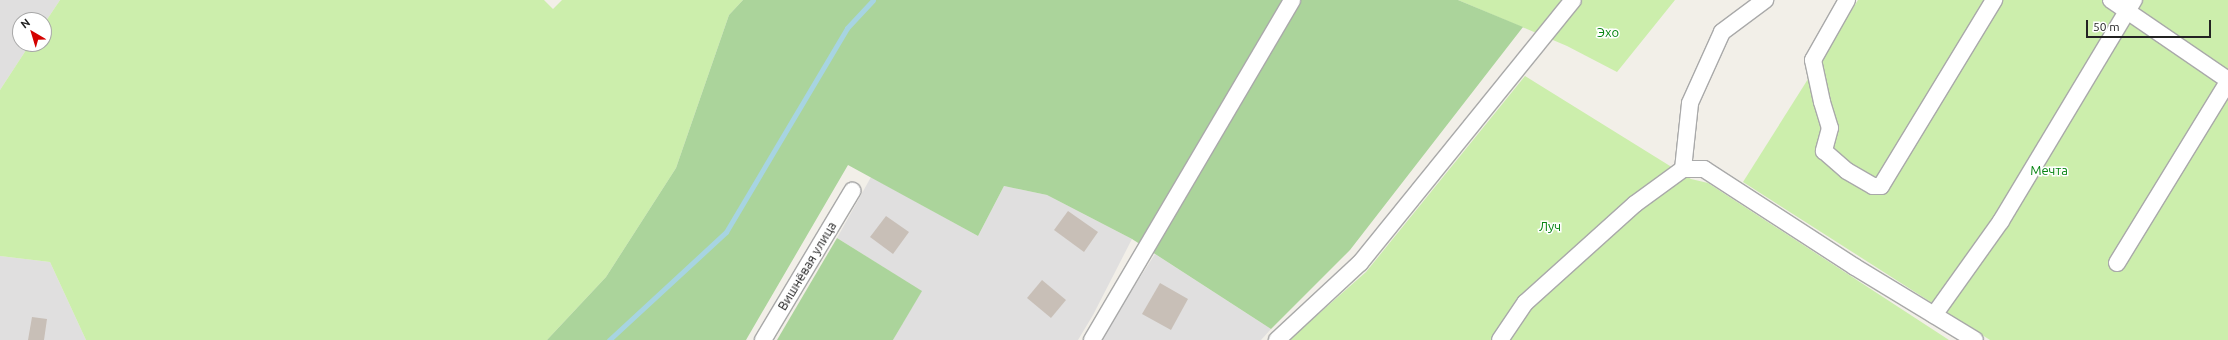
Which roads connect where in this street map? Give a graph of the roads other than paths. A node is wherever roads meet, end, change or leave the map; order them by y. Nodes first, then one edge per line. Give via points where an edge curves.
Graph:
1 (1292, 0) edge
2 (1573, 0) edge
3 (1765, 0) edge
4 (1848, 0) edge
5 (1994, 0) edge
6 (2111, 0) edge
7 (2130, 6) edge
8 (2228, 81) edge
9 (1683, 169) junction
10 (852, 191) dead end
11 (2117, 263) dead end
12 (1934, 315) junction
13 (763, 340) edge
14 (1092, 340) edge
15 (1277, 340) edge
16 (1500, 340) edge
17 (1975, 340) edge

1 - 14 street
2 - 15 street via 1360,263
3 - 9 street via 1722,32 1690,103
4 - 5 street via 1813,60 1830,128 1824,151 1847,171 1873,186 1881,186
6 - 7 street
7 - 8 street
7 - 12 street via 2001,222
8 - 11 street
9 - 12 street via 1704,169
9 - 16 street via 1636,204 1525,303
10 - 13 street, Вишнёвая улица
12 - 17 street

